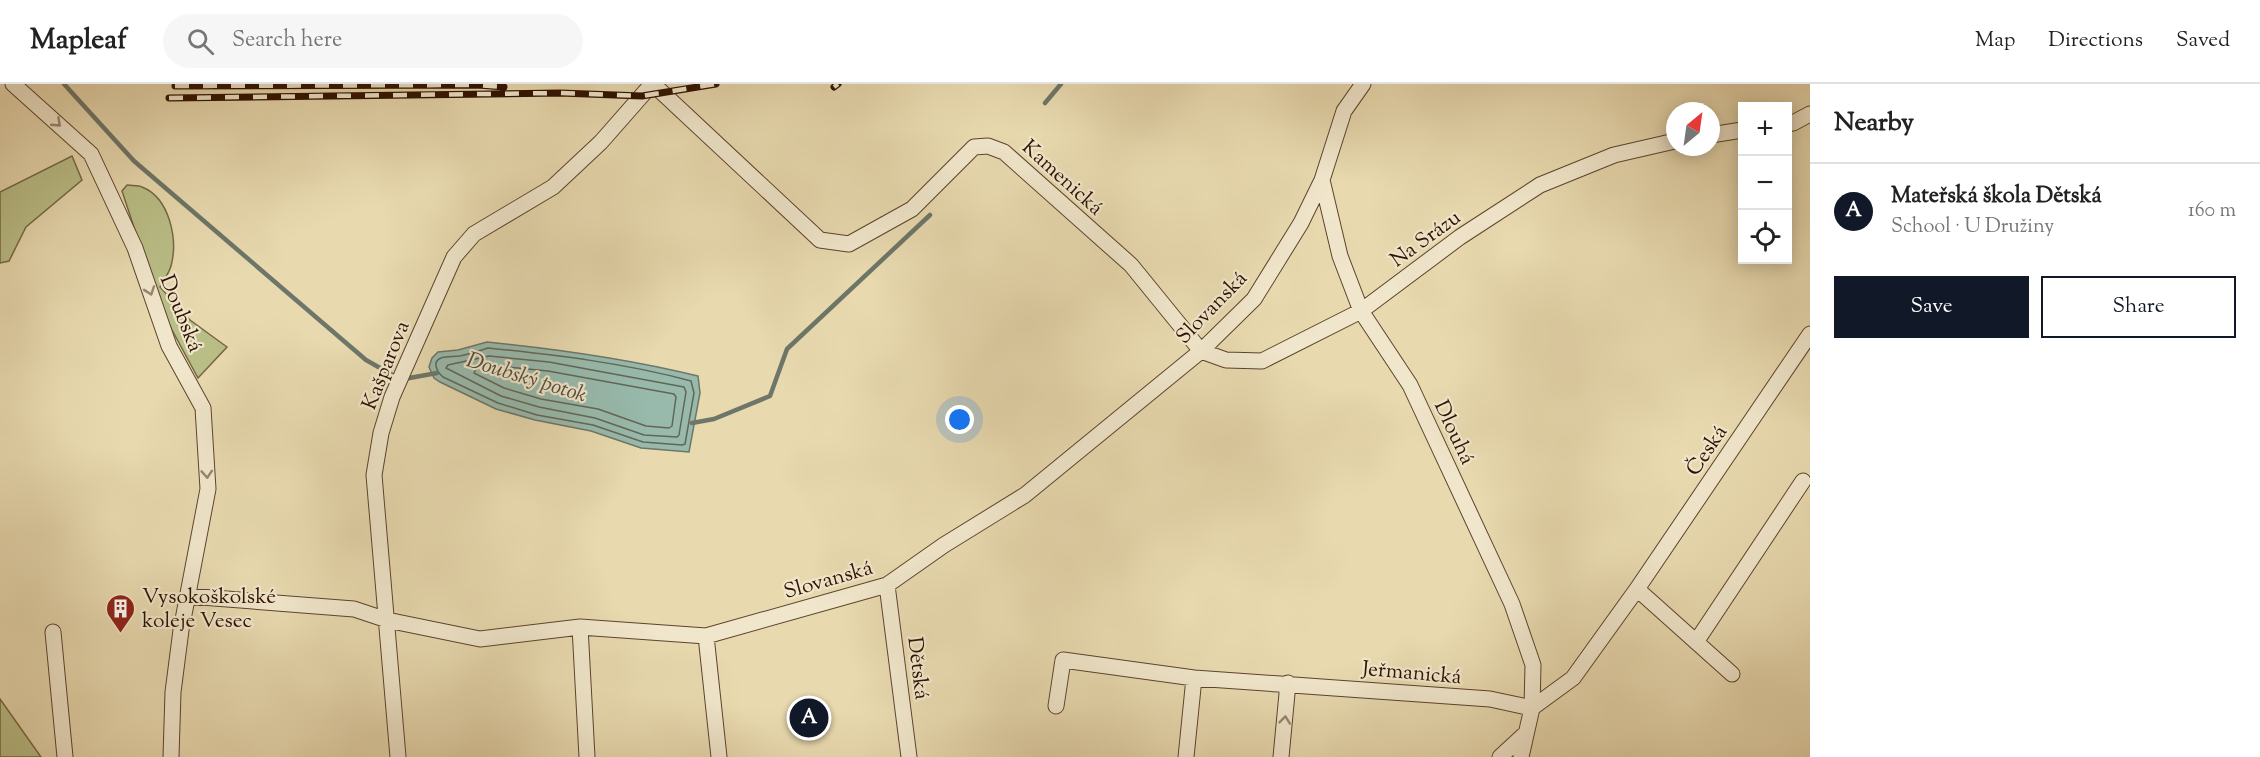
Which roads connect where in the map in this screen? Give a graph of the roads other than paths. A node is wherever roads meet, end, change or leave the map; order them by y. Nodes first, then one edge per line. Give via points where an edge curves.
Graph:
1 (13, 84) edge
2 (653, 84) edge
3 (1363, 84) edge
4 (1810, 114) edge
5 (1792, 122) edge
6 (1738, 131) edge
7 (1720, 134) edge
8 (1666, 143) edge
9 (1322, 180) junction
10 (1361, 311) junction
11 (1810, 334) edge
12 (1201, 351) junction
13 (1803, 481) dead end
14 (887, 585) junction
15 (1637, 589) junction
16 (188, 596) junction
17 (387, 620) junction
18 (580, 627) junction
19 (53, 632) dead end
20 (706, 636) junction
21 (1696, 642) junction
22 (1732, 674) dead end
23 (1194, 678) junction
24 (1288, 683) junction
25 (1056, 706) dead end
26 (1532, 708) junction
27 (1526, 733) junction
28 (65, 757) edge
29 (171, 757) edge
30 (398, 757) edge
31 (587, 757) edge
32 (719, 757) edge
33 (909, 757) edge
34 (1186, 757) edge
35 (1281, 757) edge
36 (1500, 757) edge
37 (1521, 757) edge

1 -> 16 street, Doubská via 91,154 135,248 169,346 203,408 208,489
2 - 12 street, Kamenická via 820,240 849,244 912,209 974,147 988,146 1004,152 1131,265
2 - 17 street, Kašparova via 601,142 553,187 474,234 454,257 402,371 381,434 374,475
3 - 9 street, Slovanská via 1344,111
4 - 5 street
6 - 7 street
8 - 10 street, Na Srázu via 1614,154 1540,185
9 - 10 street, Dlouhá via 1340,256
9 - 12 street, Slovanská via 1301,223 1254,299
10 - 12 street, Na Srázu via 1262,361 1226,360
10 - 26 street, Dlouhá via 1410,385 1512,604 1533,665
11 - 15 street, Česká
12 - 14 street, Slovanská via 1025,495
13 - 21 street
14 - 20 street, Slovanská
14 - 33 street, Dětská
15 - 21 street
15 - 26 street, Česká via 1573,678
16 - 17 street, Slovanská via 354,609
16 - 29 street, Doubská via 173,692
17 - 18 street, Slovanská via 480,639
17 - 30 street, Kašparova
18 - 20 street, Slovanská
18 - 31 street
19 - 28 street
20 - 32 street
21 - 22 street
23 - 24 street, Jeřmanická
23 - 25 street, Jeřmanická via 1063,660
23 - 34 street
24 - 26 street, Jeřmanická via 1490,699
35 -> 24 street
26 - 27 street
27 - 36 street
27 - 37 street

